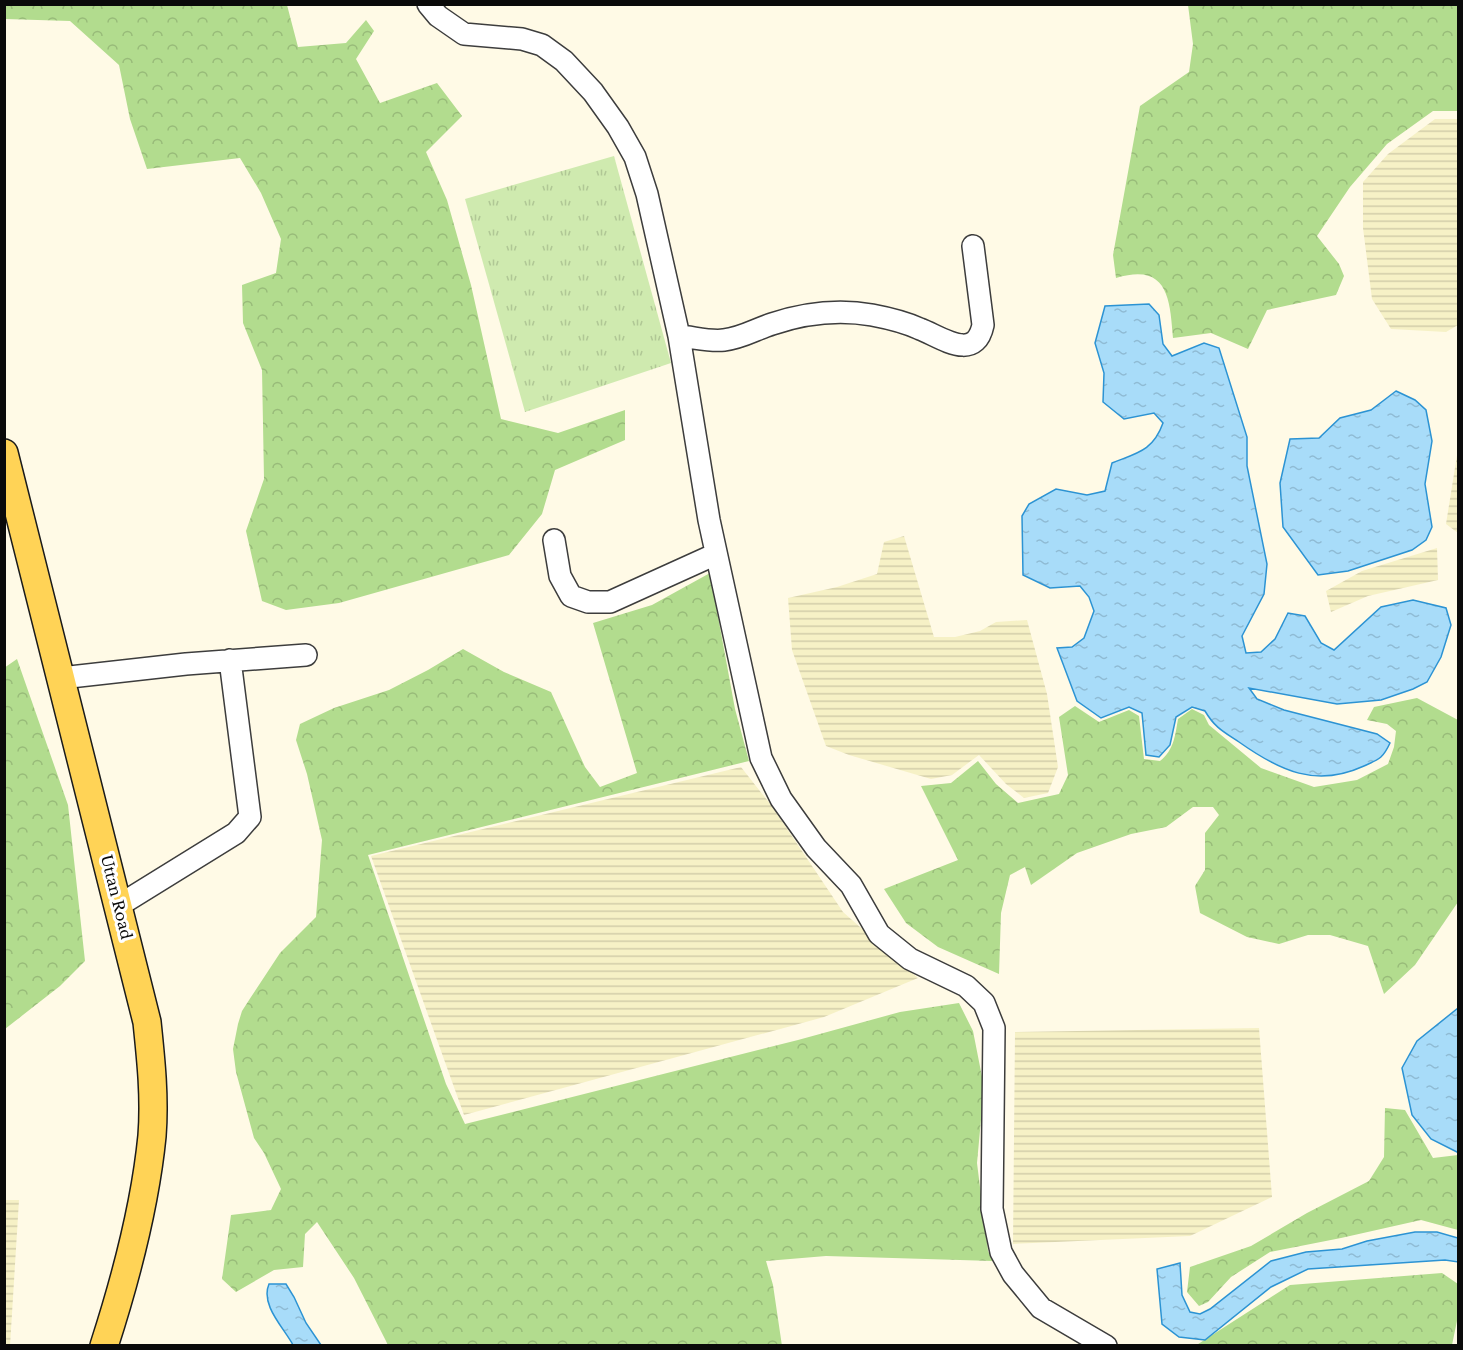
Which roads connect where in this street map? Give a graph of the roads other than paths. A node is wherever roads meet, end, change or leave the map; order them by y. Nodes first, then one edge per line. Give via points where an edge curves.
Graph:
1 (428, 4) edge
2 (973, 246) dead end
3 (679, 336) junction
4 (4, 453) edge
5 (554, 540) dead end
6 (716, 554) junction
7 (306, 654) dead end
8 (230, 660) junction
9 (61, 678) junction
10 (118, 906) junction
11 (104, 1346) edge
12 (1106, 1346) edge

1 - 3 street via 464,34 522,39 542,45 564,61 593,92 635,157
2 - 3 street via 983,325 980,338 972,343 950,343 890,318 830,311 721,340
3 - 6 street
4 - 9 main road, Uttan Road
5 - 6 street via 560,576 571,596 588,602 610,602
6 - 12 street via 761,758 781,798 816,848 850,885 879,934 910,959 966,986 984,1003 993,1028 992,1209 1001,1252 1013,1274 1041,1308
7 - 8 street
8 - 9 street
8 - 10 street via 250,817 236,833
9 - 10 main road, Uttan Road
10 - 11 main road, Uttan Road via 147,1022 153,1071 152,1135 143,1198

